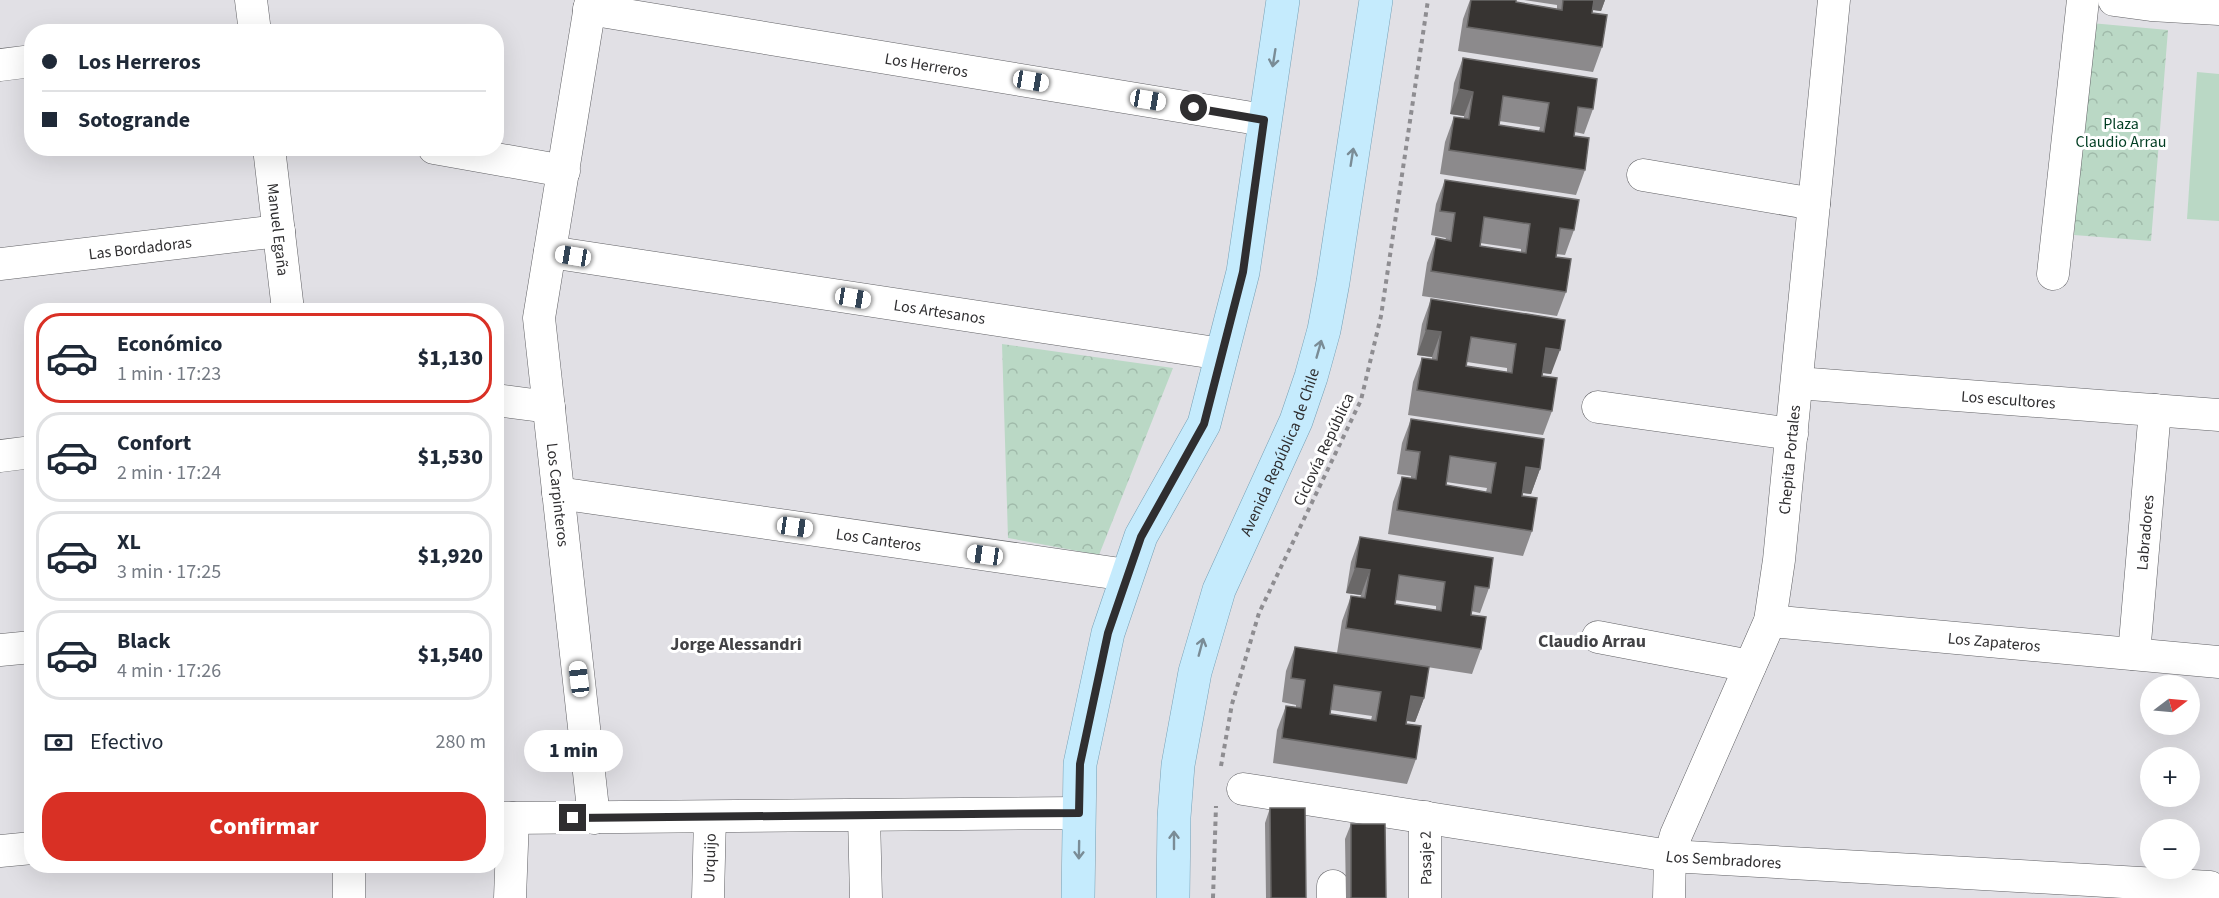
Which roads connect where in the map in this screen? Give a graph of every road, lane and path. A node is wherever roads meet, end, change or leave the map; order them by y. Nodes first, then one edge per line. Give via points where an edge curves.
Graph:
1 (251, 0) edge
2 (1283, 0) edge
3 (1376, 0) edge
4 (1428, 0) edge
5 (1834, 0) edge
6 (2084, 0) edge
7 (2114, 0) edge
8 (2151, 3) edge
9 (590, 4) edge
10 (2219, 9) edge
11 (254, 24) edge
12 (24, 62) edge
13 (0, 64) edge
14 (1264, 120) junction
15 (270, 156) edge
16 (479, 156) edge
17 (564, 171) junction
18 (1643, 175) dead end
19 (1814, 204) junction
20 (279, 231) junction
21 (550, 252) junction
22 (0, 264) edge
23 (2054, 274) dead end
24 (287, 303) edge
25 (1222, 354) junction
26 (1797, 382) junction
27 (504, 401) edge
28 (549, 407) junction
29 (1598, 407) dead end
30 (2155, 410) junction
31 (2219, 415) edge
32 (1791, 434) junction
33 (24, 453) edge
34 (0, 456) edge
35 (558, 494) junction
36 (1127, 575) junction
37 (1770, 621) junction
38 (1598, 637) dead end
39 (24, 648) edge
40 (0, 650) edge
41 (2134, 654) junction
42 (2219, 662) edge
43 (1750, 666) junction
44 (1232, 779) joint
45 (1216, 803) dead end
46 (1079, 813) junction
47 (864, 816) junction
48 (710, 817) junction
49 (1425, 817) junction
50 (505, 818) edge
51 (594, 818) junction
52 (24, 849) edge
53 (0, 851) edge
54 (1670, 856) junction
55 (349, 873) edge
56 (1932, 885) edge
57 (2210, 887) dead end
58 (349, 898) edge
59 (510, 898) edge
60 (708, 898) edge
61 (866, 898) edge
62 (1078, 898) edge
63 (1173, 898) edge
64 (1213, 898) edge
65 (1425, 898) edge
66 (1669, 898) edge

1 - 11 street
2 -> 14 main road
63 -> 3 main road, Avenida República de Chile via 1178,765 1195,672 1219,590 1296,421 1324,330
4 - 44 path, Ciclovía República via 1381,316 1361,400 1259,613 1232,704
5 - 19 street, Chepita Portales
6 - 23 street
7 - 8 street
8 - 10 street
9 - 14 street, Los Herreros
9 - 17 street
12 - 13 street
14 - 25 main road via 1243,272
15 - 20 street, Manuel Egaña
16 - 17 street
17 - 21 street, Los Carpinteros
18 - 19 street
19 - 26 street, Chepita Portales
20 - 22 street, Las Bordadoras
20 - 24 street, Manuel Egaña
21 - 25 street, Los Artesanos
21 - 28 street, Los Carpinteros via 539,318
25 - 36 main road via 1204,424 1141,537
26 - 30 street, Los escultores
26 - 32 street, Chepita Portales
27 - 28 street
28 - 35 street, Los Carpinteros
29 - 32 street
30 - 31 street, Los escultores
30 - 41 street, Labradores
32 - 37 street, Chepita Portales
33 - 34 street
35 - 36 street, Los Canteros
35 - 51 street, Los Carpinteros
36 - 46 main road via 1108,633 1080,764
37 - 41 street, Los Zapateros
37 - 43 street, Chepita Portales
38 - 43 street
39 - 40 street
41 - 42 street, Los Zapateros
43 - 54 street, Chepita Portales
44 - 49 street, Los Sembradores
45 - 64 path
46 - 47 street
46 -> 62 main road
47 - 48 street
47 - 61 street
48 - 51 street
48 - 60 street, Urquijo
49 - 54 street, Los Sembradores
49 - 65 street, Pasaje 2
50 - 51 street
50 - 59 street
52 - 53 street
54 - 56 street, Los Sembradores
54 - 66 street, Chepita Portales
55 - 58 street
56 - 57 street, Los Sembradores

